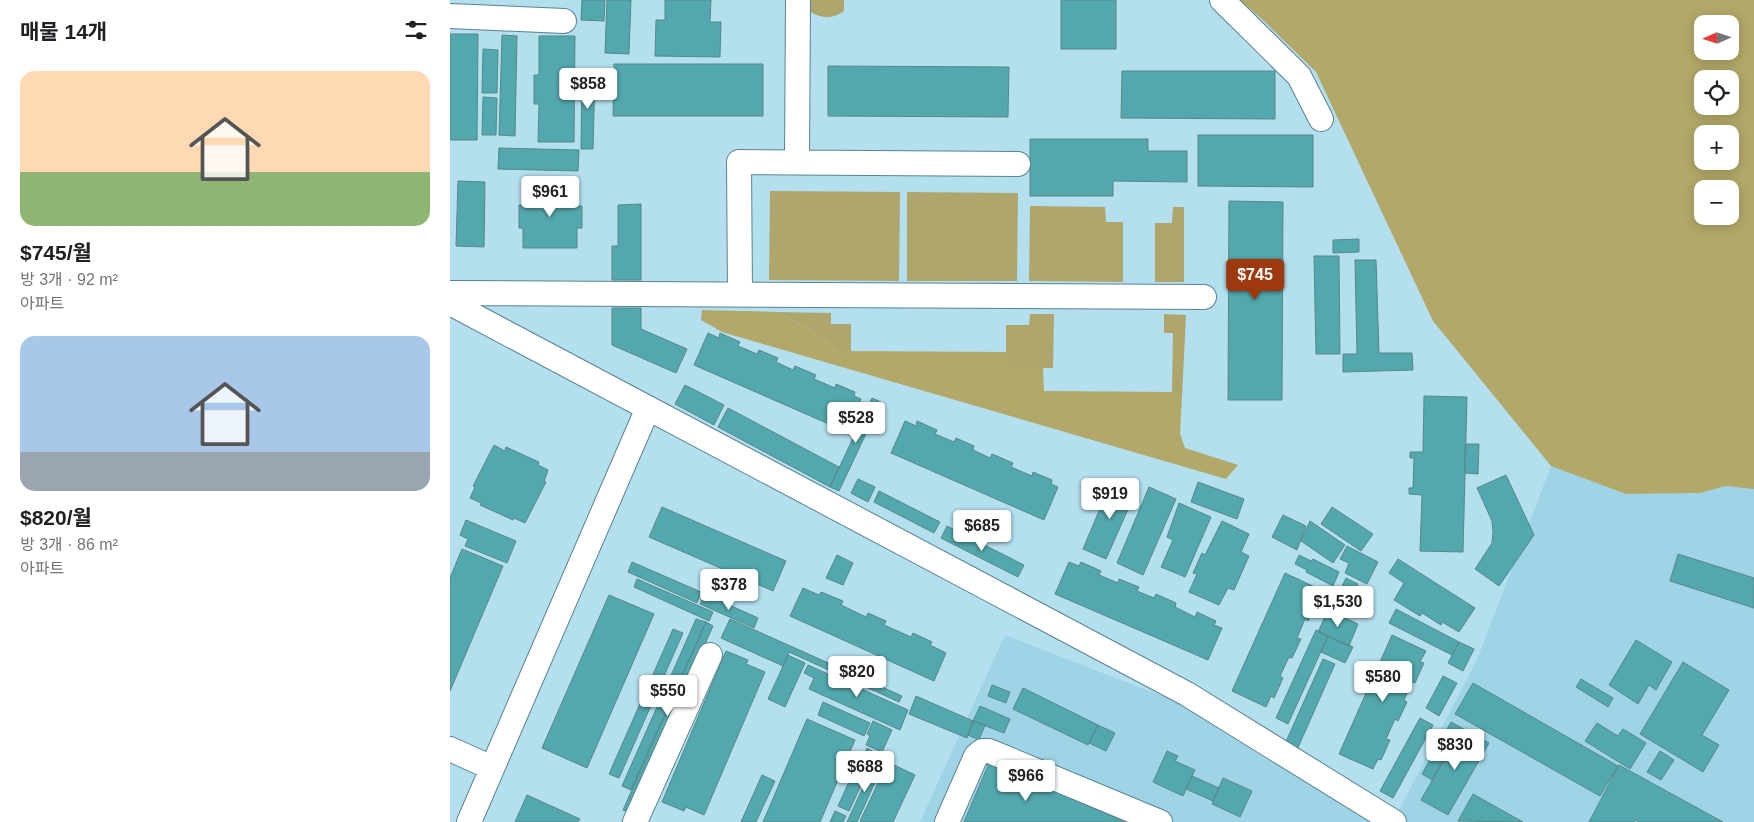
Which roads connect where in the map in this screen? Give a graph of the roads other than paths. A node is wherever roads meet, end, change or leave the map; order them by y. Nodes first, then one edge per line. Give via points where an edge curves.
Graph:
1 (798, 0) edge
2 (1222, 0) edge
3 (450, 16) edge
4 (564, 21) dead end
5 (1321, 119) dead end
6 (797, 162) junction
7 (1018, 164) dead end
8 (450, 293) edge
9 (740, 294) junction
10 (1204, 297) dead end
11 (450, 303) edge
12 (648, 408) junction
13 (710, 655) dead end
14 (450, 748) edge
15 (492, 768) junction
16 (469, 822) edge
17 (636, 822) edge
18 (947, 822) edge
19 (1160, 822) edge
20 (1394, 822) edge

1 - 6 street
2 - 5 street via 1299,76
3 - 4 street
6 - 7 street
6 - 9 street via 739,162
8 - 9 street
9 - 10 street
11 - 12 street
12 - 15 street
12 - 20 street via 1187,694
13 - 17 street
14 - 15 street
15 - 16 street
18 - 19 street via 976,756 982,751

